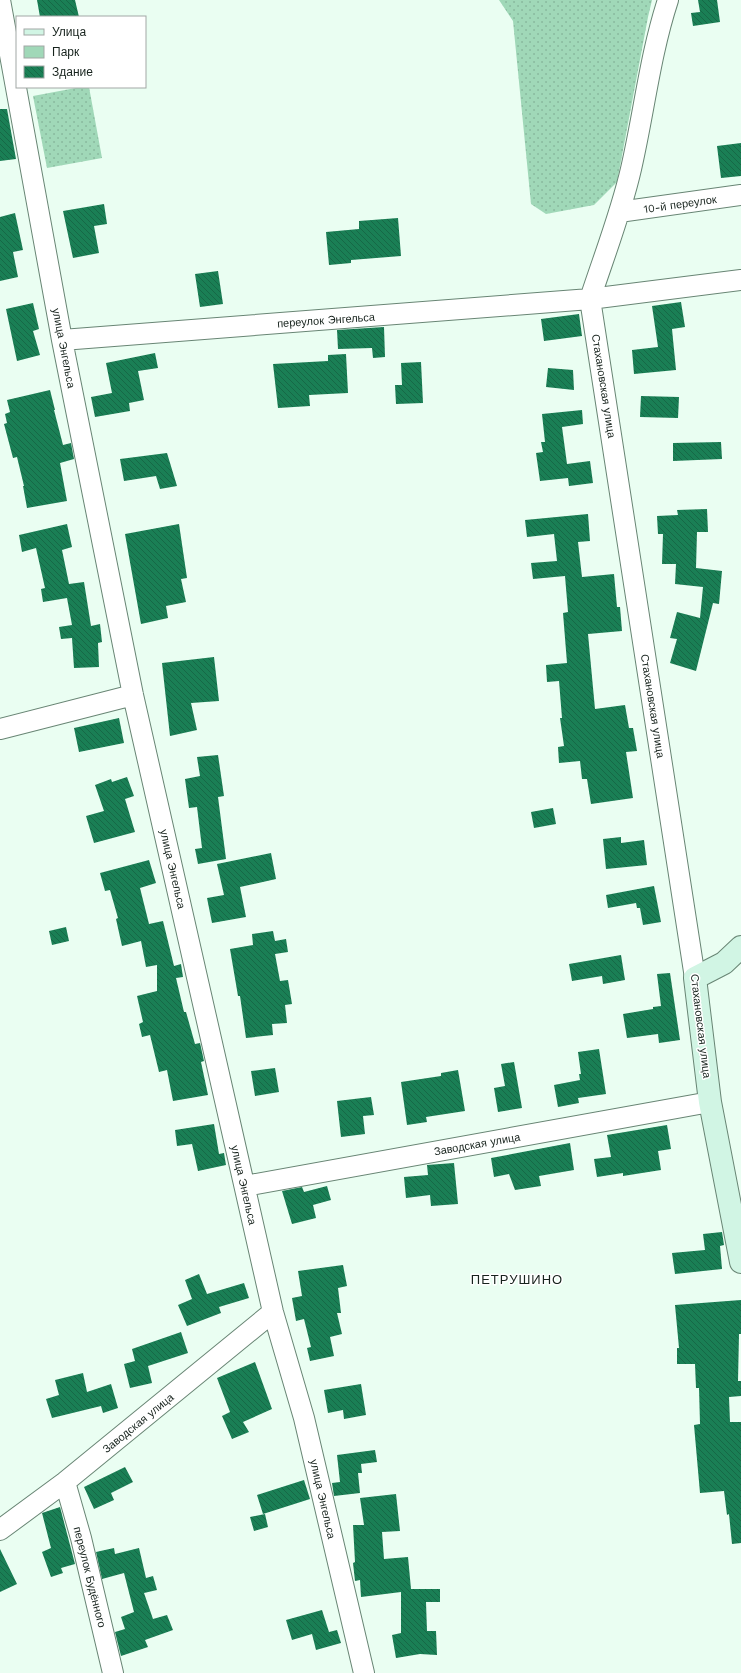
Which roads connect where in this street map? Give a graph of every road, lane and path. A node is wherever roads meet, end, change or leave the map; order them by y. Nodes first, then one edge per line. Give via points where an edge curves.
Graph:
1 (0, 0) edge
2 (668, 0) edge
3 (16, 88) edge
4 (16, 88) edge
5 (741, 195) edge
6 (619, 212) junction
7 (741, 280) edge
8 (590, 299) junction
9 (62, 340) junction
10 (133, 695) junction
11 (0, 729) edge
12 (741, 947) edge
13 (695, 978) junction
14 (710, 1102) junction
15 (244, 1186) junction
16 (741, 1262) edge
17 (273, 1312) junction
18 (65, 1482) junction
19 (0, 1530) edge
20 (114, 1673) edge
21 (364, 1673) edge

1 - 3 street, улица Энгельса
2 - 6 street via 654,53 631,170
4 - 9 street, улица Энгельса
5 - 6 street, 10-й переулок
6 - 8 street
7 - 8 street
8 - 9 street, переулок Энгельса
8 - 13 street, Стахановская улица
9 - 10 street, улица Энгельса
10 - 11 street
10 - 15 street, улица Энгельса
12 - 13 street via 724,963
13 - 14 street, Стахановская улица
14 - 15 street, Заводская улица
14 - 16 street, Стахановская улица
15 - 17 street, улица Энгельса
17 - 18 street, Заводская улица
17 - 21 street, улица Энгельса via 304,1418
18 - 19 street, Заводская улица
18 - 20 street, переулок Будённого

